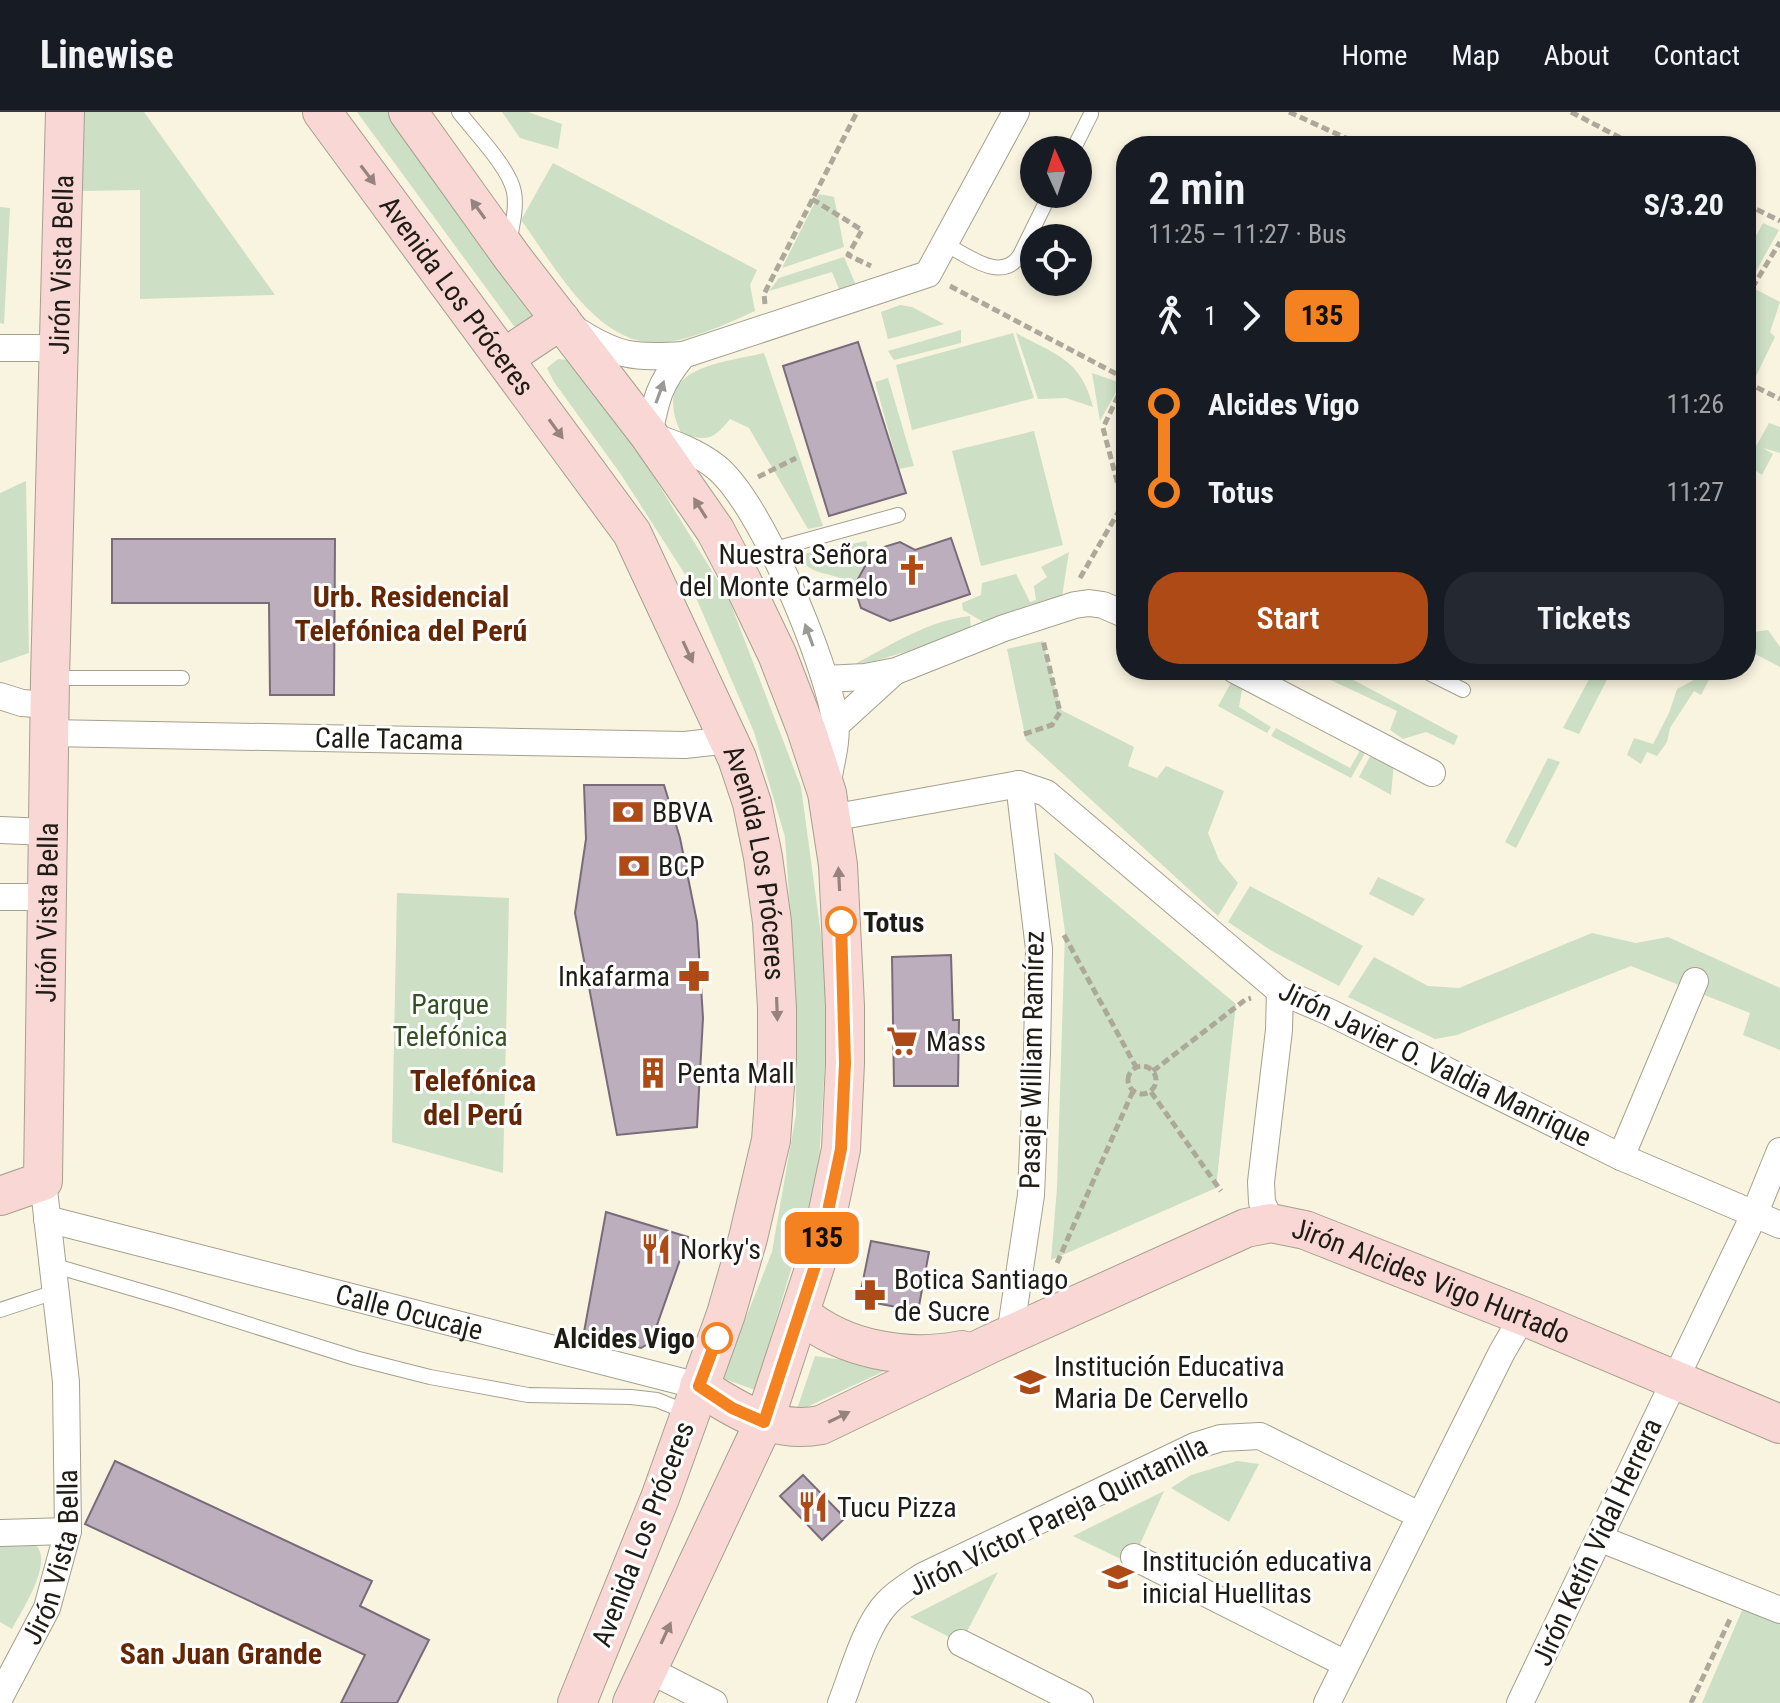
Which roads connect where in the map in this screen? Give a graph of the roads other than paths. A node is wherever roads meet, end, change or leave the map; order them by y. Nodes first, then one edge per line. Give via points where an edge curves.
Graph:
1 (65, 112) edge
2 (322, 112) edge
3 (408, 112) edge
4 (459, 112) edge
5 (1016, 112) edge
6 (1091, 114) edge
7 (1080, 136) edge
8 (1043, 208) edge
9 (945, 244) junction
10 (508, 251) junction
11 (561, 320) junction
12 (0, 348) edge
13 (57, 348) junction
14 (683, 355) junction
15 (504, 358) junction
16 (649, 435) junction
17 (898, 515) dead end
18 (771, 550) junction
19 (1116, 611) edge
20 (896, 671) junction
21 (182, 678) dead end
22 (825, 679) junction
23 (1276, 680) edge
24 (1443, 680) edge
25 (1463, 690) dead end
26 (0, 696) edge
27 (49, 706) junction
28 (836, 725) junction
29 (729, 740) junction
30 (1432, 773) dead end
31 (1019, 784) junction
32 (829, 806) junction
33 (0, 830) edge
34 (47, 832) junction
35 (0, 897) edge
36 (45, 897) junction
37 (1695, 981) dead end
38 (1280, 991) junction
39 (1780, 1151) edge
40 (1621, 1157) junction
41 (43, 1181) junction
42 (0, 1196) edge
43 (1754, 1215) junction
44 (47, 1219) junction
45 (1271, 1223) junction
46 (1780, 1225) edge
47 (52, 1265) junction
48 (55, 1292) junction
49 (0, 1310) edge
50 (801, 1314) junction
51 (1523, 1316) junction
52 (1001, 1339) junction
53 (1673, 1380) junction
54 (694, 1400) junction
55 (764, 1422) junction
56 (1780, 1424) edge
57 (1419, 1515) junction
58 (68, 1531) junction
59 (0, 1533) edge
60 (1601, 1539) junction
61 (1134, 1557) dead end
62 (1780, 1610) edge
63 (961, 1643) dead end
64 (1346, 1664) junction
65 (640, 1686) edge
66 (0, 1697) edge
67 (577, 1703) edge
68 (714, 1703) edge
69 (841, 1703) edge
70 (1080, 1703) edge
71 (1327, 1703) edge
72 (1520, 1703) edge

1 - 13 main road, Jirón Vista Bella
2 -> 15 main road, Avenida Los Próceres
10 -> 3 main road, Avenida Los Próceres
4 - 10 lane via 514,189
5 - 9 street
6 - 7 lane
8 - 9 lane via 1020,255 1005,269
9 - 14 street via 928,274
10 - 11 main road, Avenida Los Próceres
11 - 14 street via 621,355
11 - 15 main road
11 - 16 main road, Avenida Los Próceres
12 - 13 street
13 - 27 main road, Jirón Vista Bella
16 -> 14 street via 656,398
15 -> 29 main road, Avenida Los Próceres via 632,533
16 - 18 street, Avenida Los Próceres via 716,466 737,489
32 -> 16 main road, Avenida Los Próceres via 777,654 742,581 689,489
17 - 18 lane
22 -> 18 street, Avenida Los Próceres
19 - 20 street via 1075,605
20 - 22 street
20 - 28 street
21 - 27 lane
22 - 28 street, Avenida Los Próceres
23 - 30 street
24 - 25 lane
26 - 27 street, Calle Tacama
27 - 29 street, Calle Tacama via 685,745
27 - 34 main road, Jirón Vista Bella
28 - 32 street, Avenida Los Próceres
29 -> 54 main road, Avenida Los Próceres via 752,803 763,857 772,922 777,1059 771,1140 748,1238
31 - 32 street
31 - 38 street, Jirón Javier O. Valdia Manrique via 1046,793
31 - 52 street, Pasaje William Ramírez via 1039,949 1037,1037 1031,1195
50 -> 32 main road, Avenida Los Próceres via 841,1149 845,1006 838,865
33 - 34 street
34 - 36 main road, Jirón Vista Bella
35 - 36 street
36 - 41 main road, Jirón Vista Bella
37 - 40 street
38 - 40 street, Jirón Javier O. Valdia Manrique
38 - 45 street via 1261,1182
39 - 43 street, Jirón Ketín Vidal Herrera
40 - 43 street, Jirón Javier O. Valdia Manrique
41 - 42 main road
41 - 44 street, Jirón Vista Bella
43 - 46 street, Jirón Javier O. Valdia Manrique
43 - 53 street, Jirón Ketín Vidal Herrera
44 - 47 street, Jirón Vista Bella
44 - 54 street, Calle Ocucaje
45 - 51 main road, Jirón Alcides Vigo Hurtado via 1305,1230
45 - 52 main road, Jirón Alcides Vigo Hurtado via 1246,1228
47 - 48 street, Jirón Vista Bella
47 - 54 lane via 430,1377 528,1395
48 - 49 lane
48 - 58 street, Jirón Vista Bella via 66,1382
50 - 52 main road, Jirón Alcides Vigo Hurtado via 857,1346 917,1354 953,1352
50 - 55 main road, Avenida Los Próceres
51 - 53 main road, Jirón Alcides Vigo Hurtado
51 - 57 street
55 -> 52 main road, Jirón Alcides Vigo Hurtado via 783,1428 821,1425
53 - 56 main road, Jirón Alcides Vigo Hurtado
53 - 60 street, Jirón Ketín Vidal Herrera
54 - 55 main road, Calle Ocucaje
54 - 67 main road, Avenida Los Próceres
65 -> 55 main road, Avenida Los Próceres
57 - 64 street
57 - 69 street, Jirón Víctor Pareja Quintanilla via 1260,1436 1195,1446 901,1590 873,1624
58 - 59 street
58 - 66 street, Jirón Vista Bella via 47,1608
60 - 62 street
60 - 72 street, Jirón Ketín Vidal Herrera
61 - 64 street
63 - 70 street
64 - 71 street
65 - 68 street

